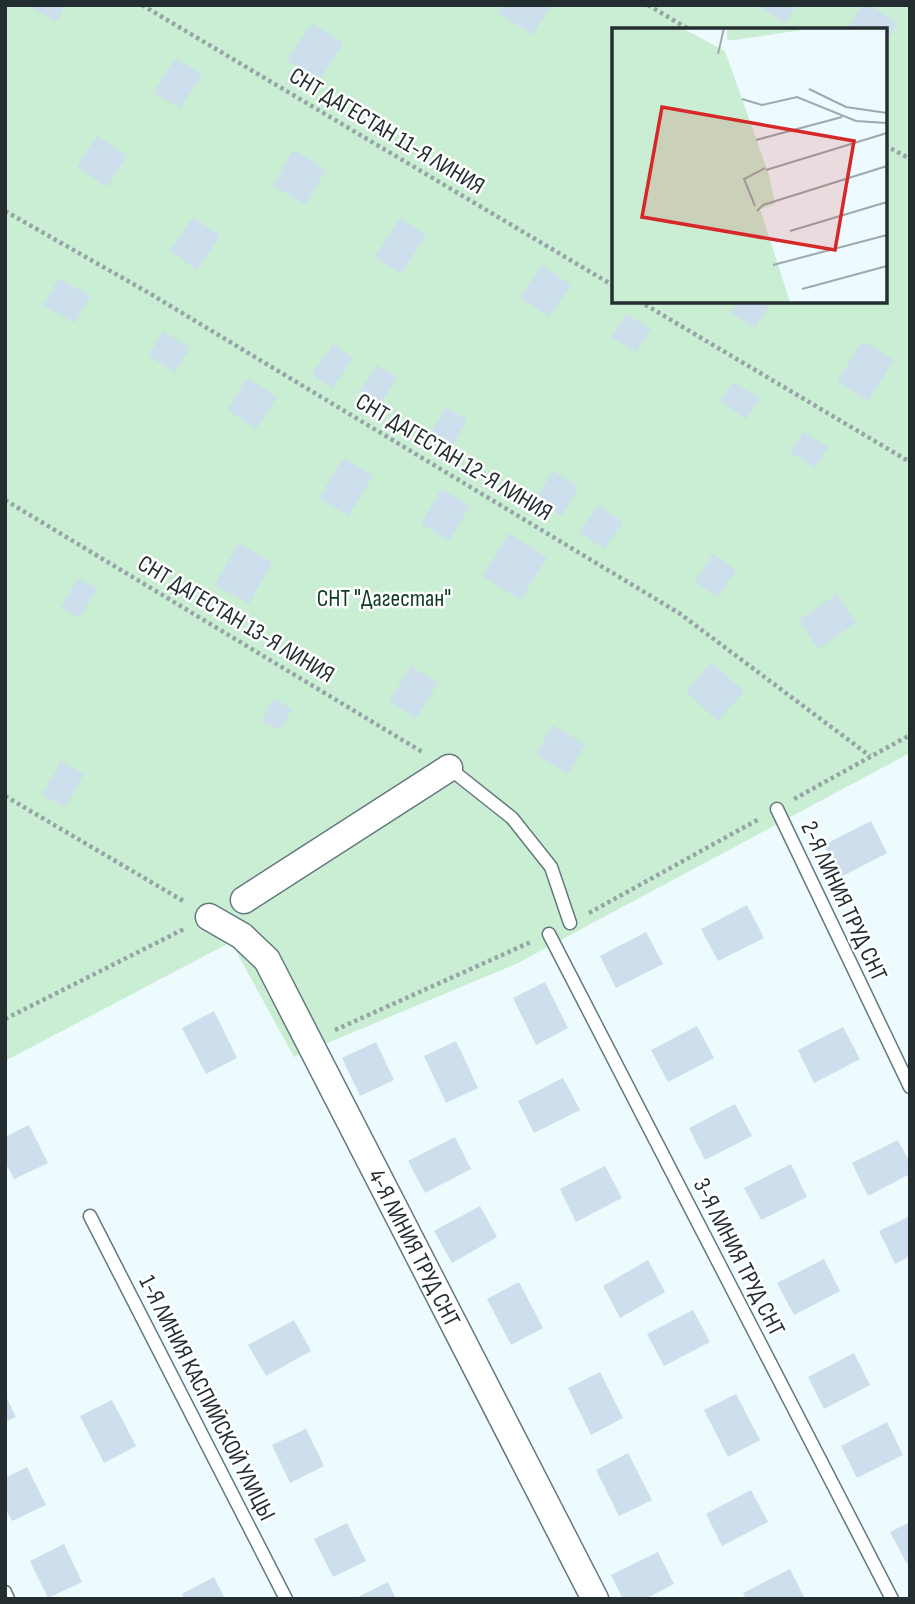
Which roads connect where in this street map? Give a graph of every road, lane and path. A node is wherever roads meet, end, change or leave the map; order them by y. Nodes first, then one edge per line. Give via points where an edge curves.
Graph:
1 (142, 5) edge
2 (648, 5) edge
3 (687, 28) edge
4 (887, 146) edge
5 (910, 159) edge
6 (5, 211) edge
7 (612, 285) edge
8 (642, 303) edge
9 (910, 462) edge
10 (5, 500) edge
11 (910, 735) edge
12 (870, 756) junction
13 (449, 768) junction
14 (5, 796) edge
15 (777, 808) junction
16 (244, 900) dead end
17 (209, 916) junction
18 (570, 923) joint
19 (549, 934) joint
20 (5, 1018) edge
21 (308, 1041) junction
22 (910, 1087) edge
23 (90, 1216) dead end
24 (5, 1592) edge
25 (8, 1599) edge
26 (286, 1599) edge
27 (595, 1599) edge
28 (892, 1599) edge

1 - 7 path, СНТ ДАГЕСТАН 11-Я ЛИНИЯ
2 - 3 path
4 - 5 path
6 - 12 path, СНТ ДАГЕСТАН 12-Я ЛИНИЯ via 679,613
8 - 9 path
10 - 13 path, СНТ ДАГЕСТАН 13-Я ЛИНИЯ
11 - 12 path
12 - 15 path
13 - 16 street
13 - 18 lane via 512,818 551,867
14 - 17 path
15 - 18 path
15 - 22 lane, 2-Я ЛИНИЯ ТРУД СНТ
17 - 20 path
17 - 21 street, 4-Я ЛИНИЯ ТРУД СНТ via 242,936 267,960
19 - 21 path
19 - 28 lane, 3-Я ЛИНИЯ ТРУД СНТ
21 - 27 street, 4-Я ЛИНИЯ ТРУД СНТ
23 - 26 lane, 1-Я ЛИНИЯ КАСПИЙСКОЙ УЛИЦЫ
24 - 25 lane

